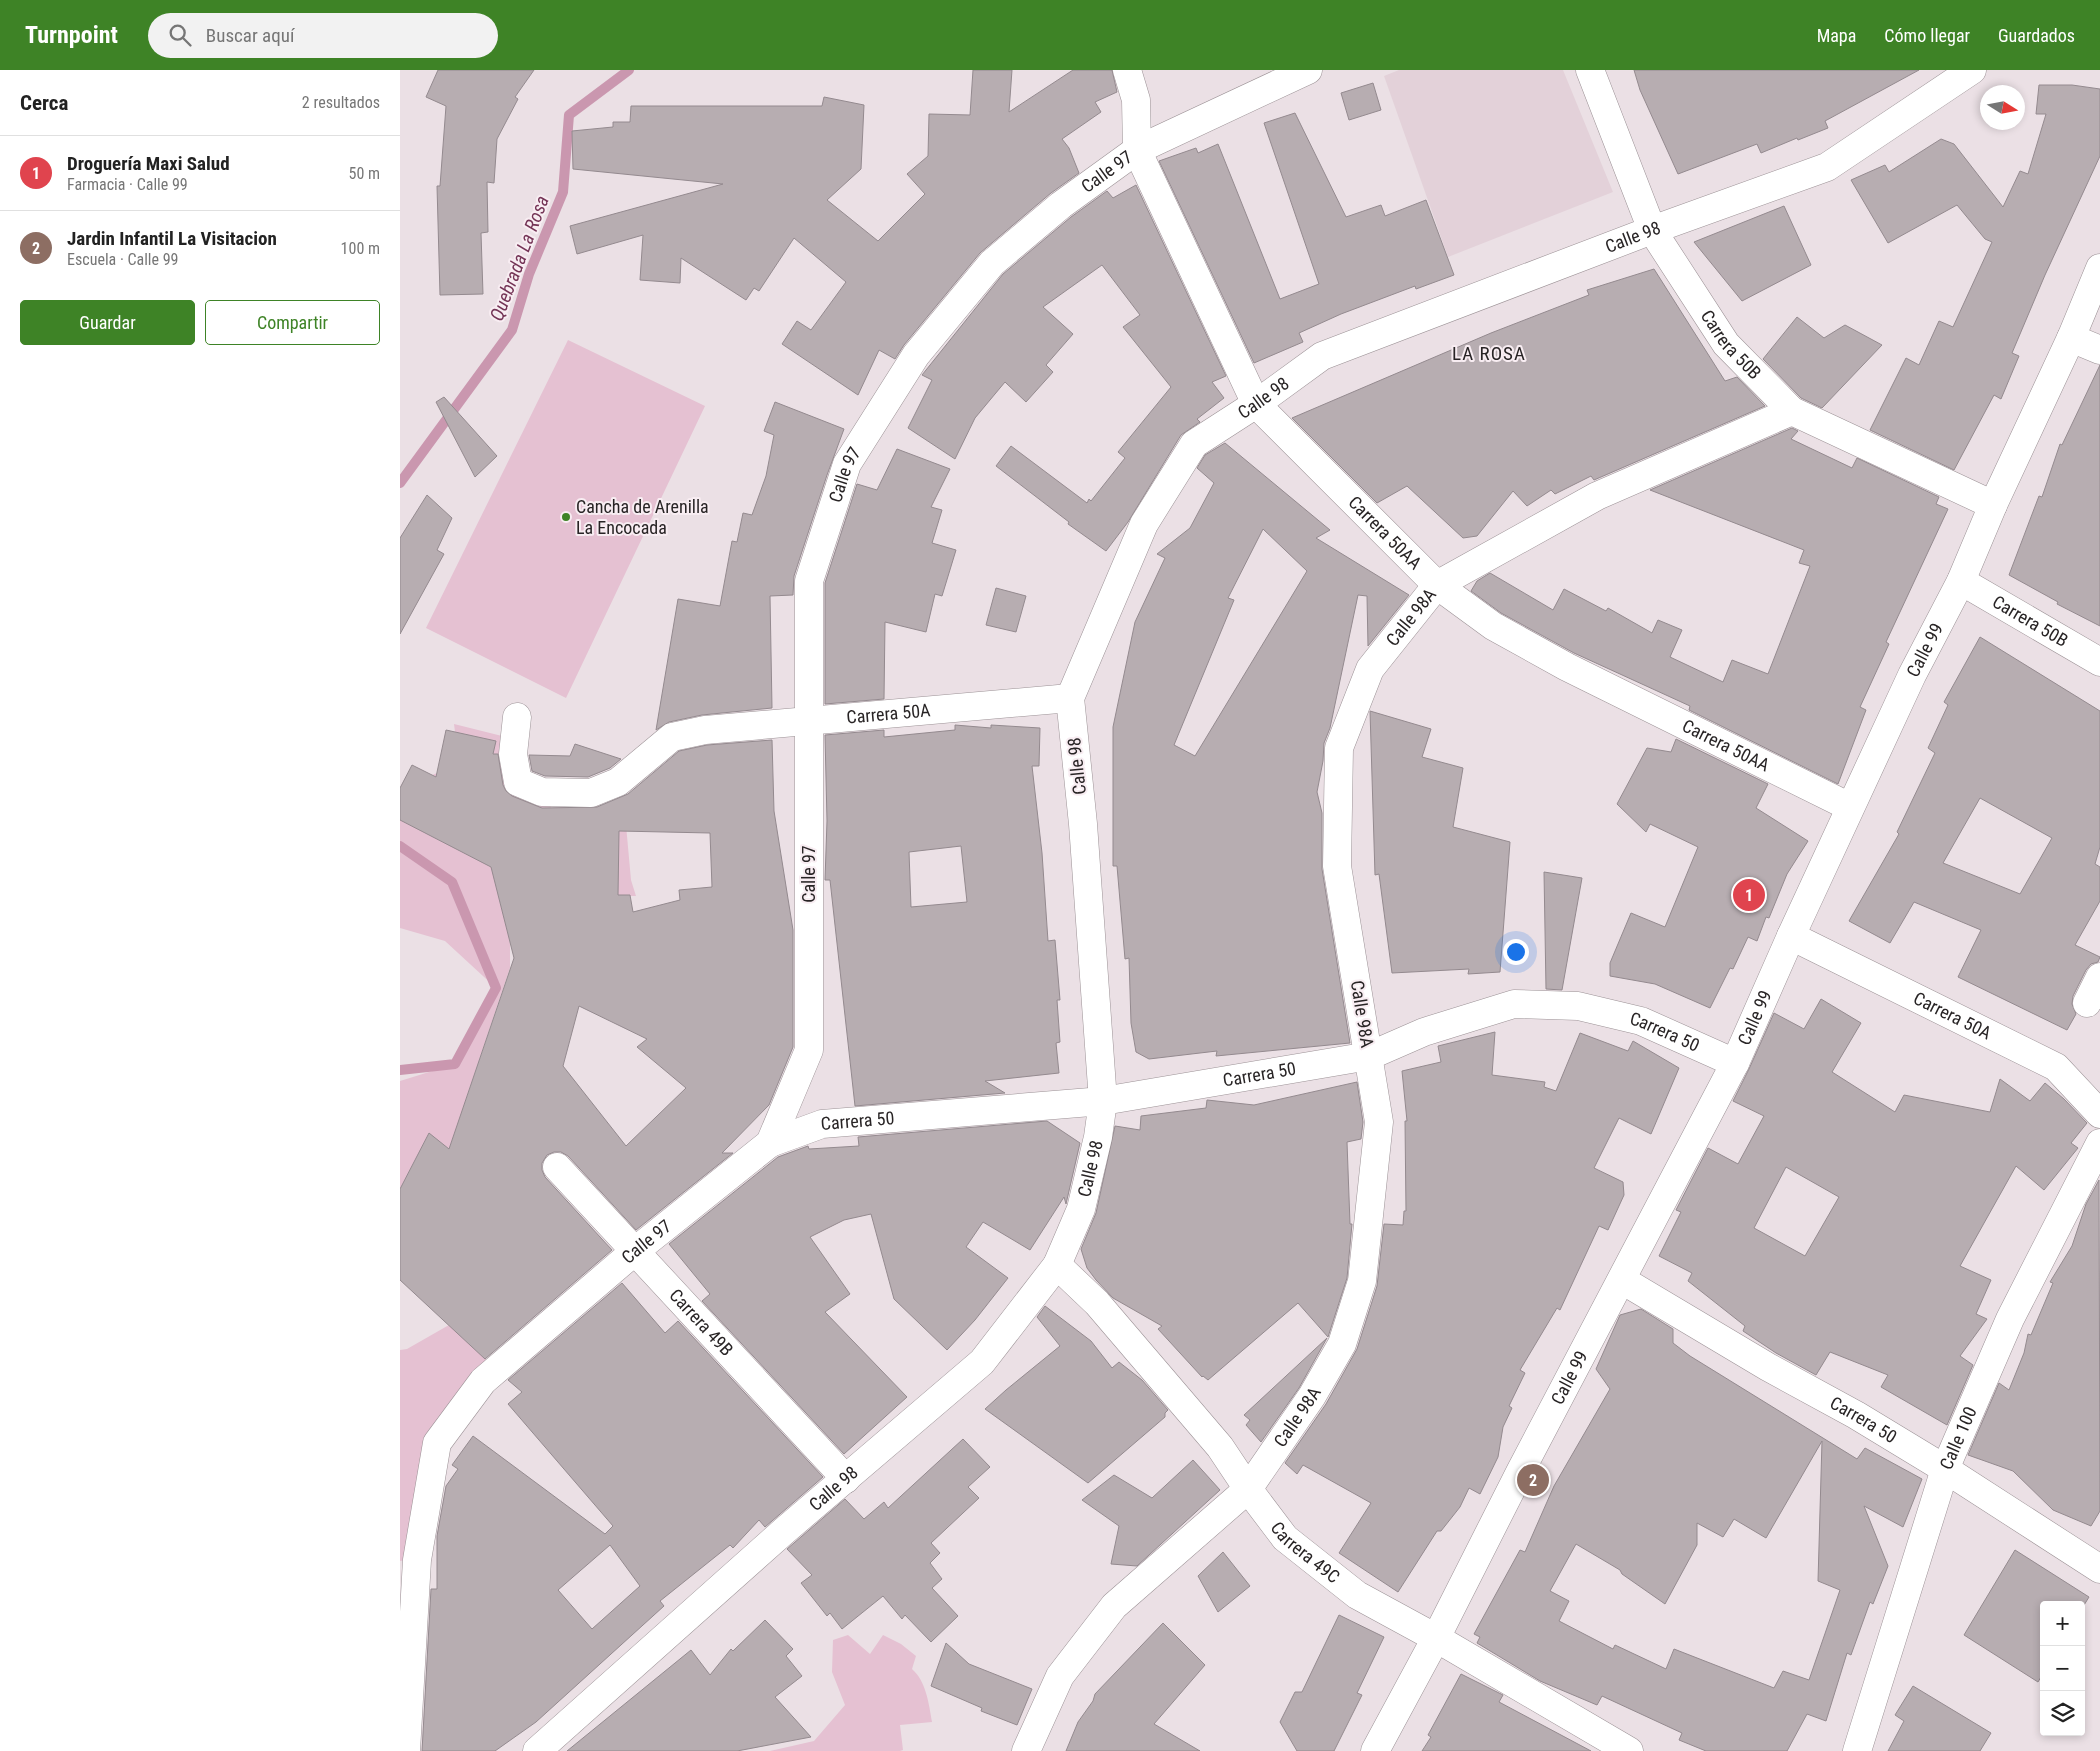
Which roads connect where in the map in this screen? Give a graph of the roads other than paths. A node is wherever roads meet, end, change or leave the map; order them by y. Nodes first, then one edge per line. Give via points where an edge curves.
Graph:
1 (1127, 70) edge
2 (1308, 70) edge
3 (1590, 70) edge
4 (1972, 70) edge
5 (1137, 150) junction
6 (1652, 230) junction
7 (2100, 268) edge
8 (2071, 338) junction
9 (2100, 350) edge
10 (1256, 404) junction
11 (1792, 411) junction
12 (1993, 505) junction
13 (1961, 581) junction
14 (1437, 585) junction
15 (2100, 662) edge
16 (1070, 698) junction
17 (517, 717) dead end
18 (809, 722) junction
19 (1850, 807) junction
20 (1790, 936) junction
21 (2100, 977) edge
22 (2088, 1003) dead end
23 (1369, 1056) junction
24 (1735, 1063) junction
25 (1103, 1101) junction
26 (2100, 1114) edge
27 (770, 1142) junction
28 (2100, 1142) edge
29 (557, 1167) dead end
30 (635, 1251) junction
31 (1057, 1265) junction
32 (1622, 1280) junction
33 (1945, 1469) junction
34 (846, 1479) junction
35 (1248, 1490) junction
36 (2100, 1570) edge
37 (1436, 1638) junction
38 (406, 1751) edge
39 (537, 1751) edge
40 (1026, 1751) edge
41 (1375, 1751) edge
42 (1629, 1751) edge
43 (1857, 1751) edge

1 - 5 street, Carrera 50AA via 1136,100
2 - 5 street, Calle 97
3 - 6 street, Carrera 50B
4 - 6 street, Calle 98 via 1827,167
5 - 10 street, Carrera 50AA
5 - 18 street, Calle 97 via 1061,205 992,263 916,355 847,464 809,581
6 - 10 street, Calle 98 via 1322,356
6 - 11 street, Carrera 50B via 1726,344
7 - 8 street, Calle 99
8 - 9 street
8 - 12 street, Calle 99
10 - 14 street, Carrera 50AA
10 - 16 street, Calle 98 via 1194,444 1144,524
11 - 12 street, Carrera 50B
11 - 14 street, Calle 98A via 1597,496
12 - 13 street, Calle 99
13 - 15 street, Carrera 50B
13 - 19 street, Calle 99 via 1912,675
14 - 19 street, Carrera 50AA via 1493,626 1567,667
14 - 23 street, Calle 98A via 1370,669 1339,748 1337,866
16 - 18 street, Carrera 50A
16 - 25 street, Calle 98 via 1083,824
17 - 18 street, Carrera 50A via 513,754 518,782 542,792 590,793 618,782 672,737 705,730
18 - 27 street, Calle 97 via 809,1050
19 - 20 street, Calle 99
20 - 24 street, Calle 99
20 - 26 street, Carrera 50A via 2056,1067
21 - 22 street
23 - 24 street, Carrera 50 via 1424,1032 1514,1004 1578,1006 1641,1021
23 - 25 street, Carrera 50
23 - 35 street, Calle 98A via 1379,1122 1362,1281 1342,1344 1312,1396
24 - 32 street, Calle 99
25 - 27 street, Carrera 50 via 822,1124
25 - 31 street, Calle 98 via 1098,1137 1080,1209
27 - 30 street, Calle 97
28 - 33 street, Calle 100 via 2010,1319
29 - 30 street, Carrera 49B
30 - 34 street, Carrera 49B
30 - 38 street, Calle 97 via 483,1381 437,1443 417,1560
31 - 34 street, Calle 98 via 982,1362
31 - 35 street, Carrera 49C via 1097,1303 1220,1447
32 - 33 street, Carrera 50
32 - 37 street, Calle 99
33 - 36 street, Carrera 50
33 - 43 street, Calle 100
34 - 39 street, Calle 98
35 - 37 street, Carrera 49C via 1285,1538 1357,1594
35 - 40 street, Calle 98A via 1114,1606 1060,1676
37 - 41 street, Calle 99
37 - 42 street, Carrera 49C

